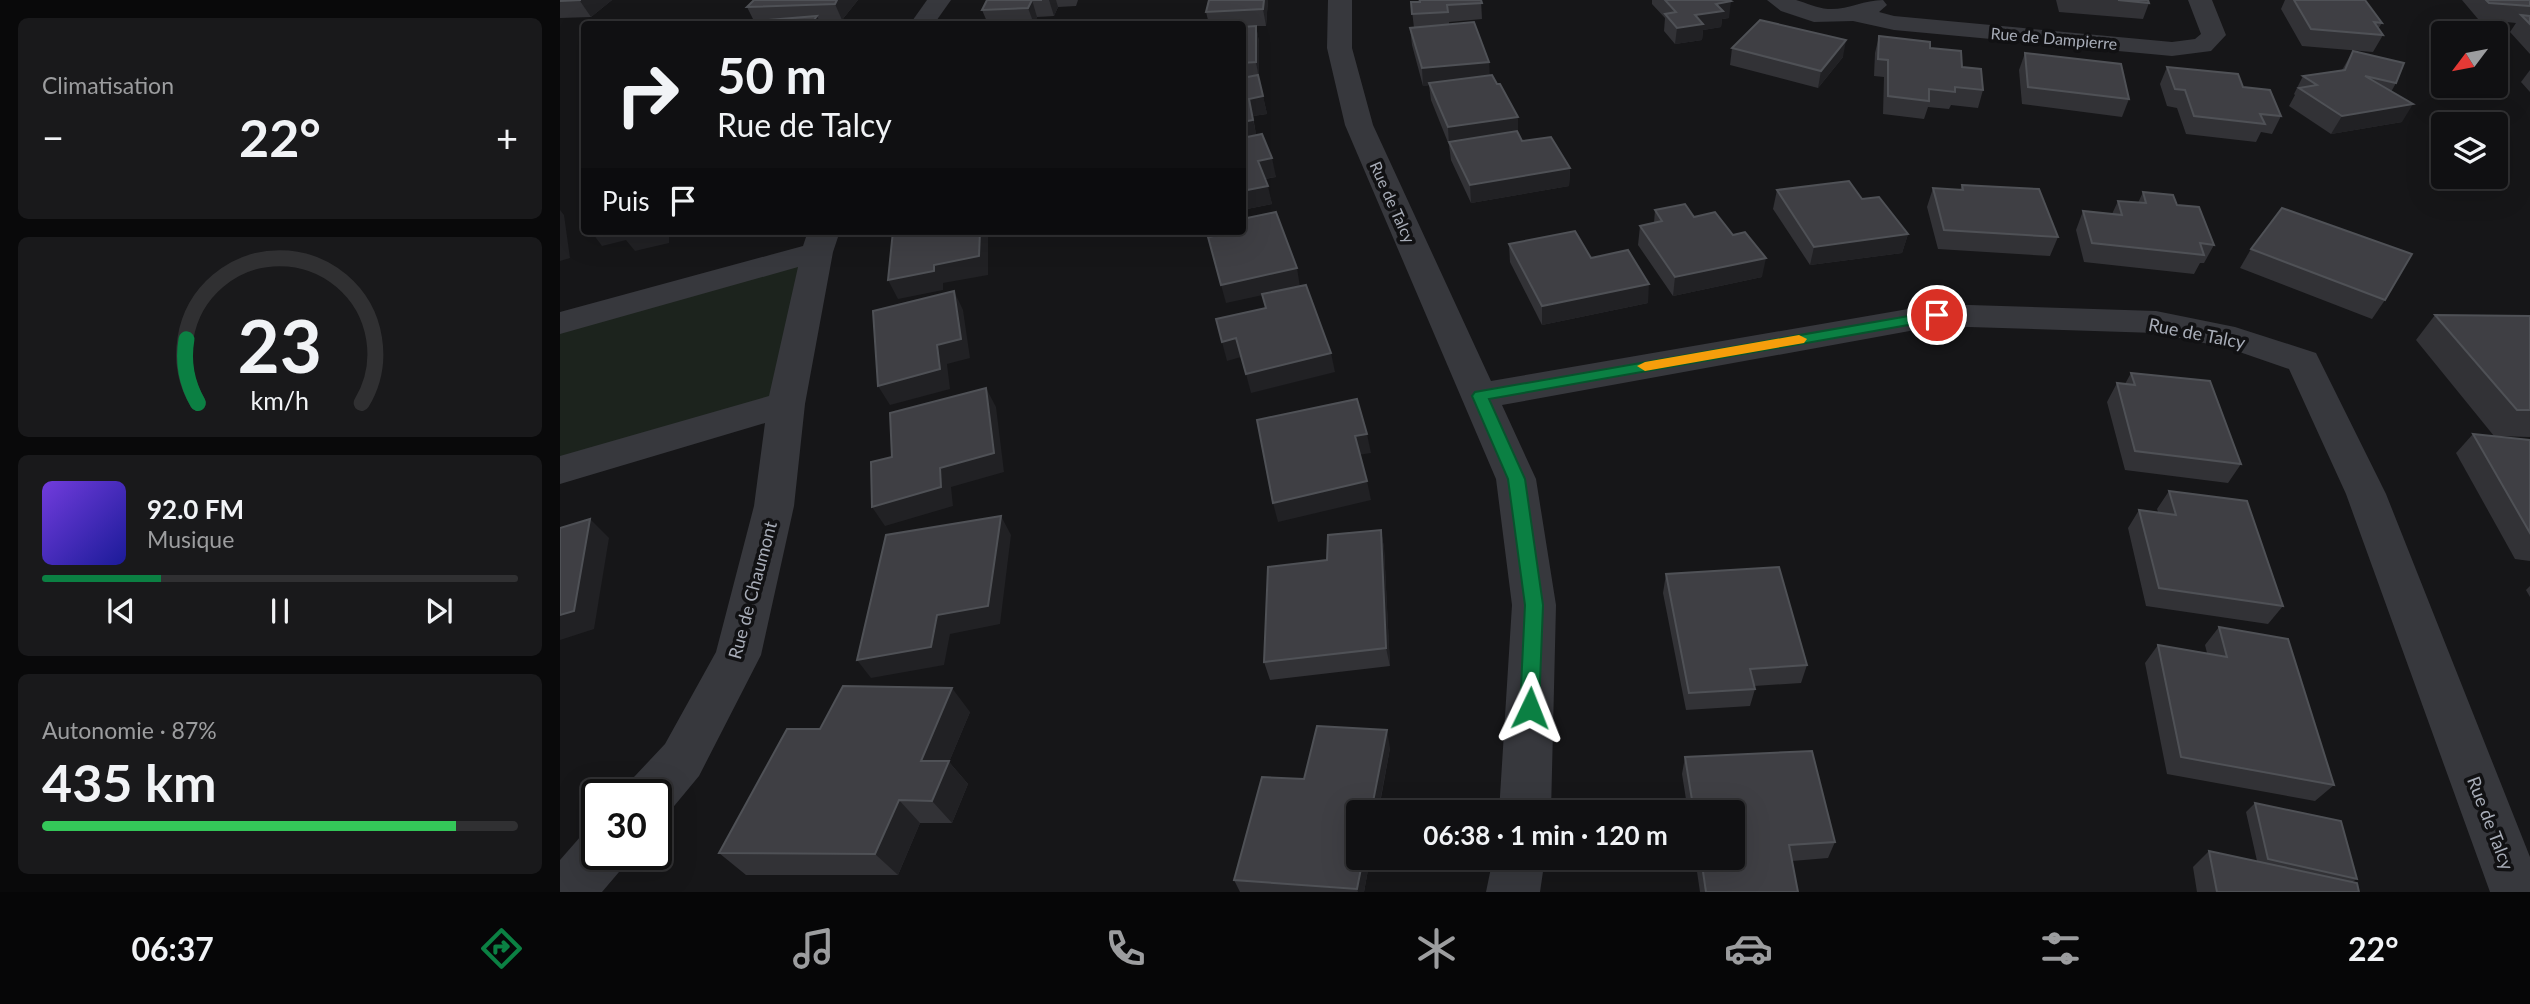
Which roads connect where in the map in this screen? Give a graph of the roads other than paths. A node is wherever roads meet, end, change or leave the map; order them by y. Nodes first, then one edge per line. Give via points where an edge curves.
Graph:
1 (939, 0) edge
2 (1340, 0) edge
3 (1779, 0) edge
4 (1878, 0) edge
5 (2200, 0) edge
6 (1853, 14) junction
7 (924, 21) edge
8 (820, 242) edge
9 (560, 323) edge
10 (1480, 396) junction
11 (786, 404) junction
12 (560, 470) edge
13 (665, 779) edge
14 (1526, 800) edge
15 (586, 870) edge
16 (1517, 870) edge
17 (567, 892) edge
18 (1513, 892) edge
19 (2517, 892) edge

1 - 7 street
2 - 10 street, Rue de Talcy via 1344,76 1359,125
3 - 6 street, Rue de Dampierre via 1817,15
4 - 6 street, Rue de Dampierre
5 - 6 street, Rue de Dampierre via 2214,35 2202,46 2172,49 1894,23
8 - 9 street, Rue de Chaumont
8 - 11 street, Rue de Chaumont
10 - 14 street, Rue de Talcy via 1516,479 1534,605
10 - 19 street, Rue de Talcy via 1937,315 2156,322 2235,338 2303,361 2367,494
11 - 12 street
11 - 13 street, Rue de Chaumont via 774,506 738,655 682,760
15 - 17 street
16 - 18 street

